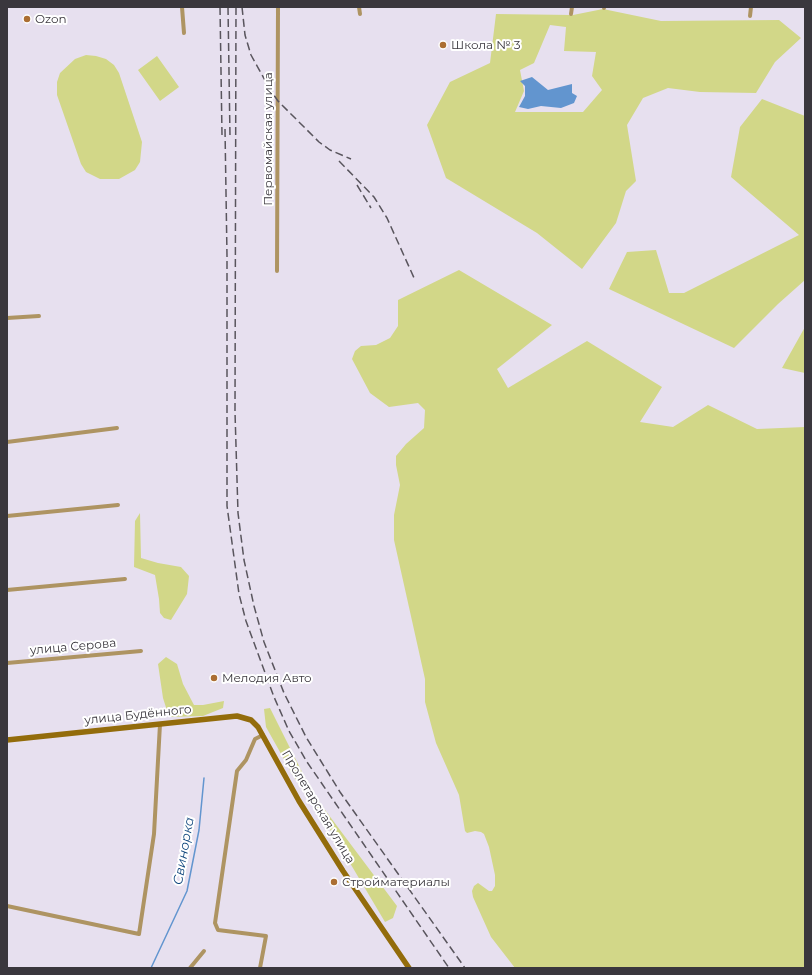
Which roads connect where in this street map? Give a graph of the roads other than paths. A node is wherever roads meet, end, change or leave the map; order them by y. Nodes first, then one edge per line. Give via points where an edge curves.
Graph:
1 (182, 7) edge
2 (278, 7) edge
3 (360, 7) edge
4 (572, 7) edge
5 (751, 7) edge
6 (360, 14) dead end
7 (571, 14) dead end
8 (750, 16) dead end
9 (184, 33) dead end
10 (277, 271) dead end
11 (39, 316) dead end
12 (7, 318) edge
13 (117, 428) dead end
14 (7, 442) edge
15 (118, 505) dead end
16 (7, 516) edge
17 (125, 579) dead end
18 (7, 590) edge
19 (141, 651) dead end
20 (7, 663) edge
21 (160, 724) junction
22 (263, 735) junction
23 (7, 740) edge
24 (7, 906) edge
25 (204, 951) dead end
26 (190, 968) edge
27 (260, 968) edge
28 (409, 968) edge

1 - 9 street
2 - 10 street, Первомайская улица
3 - 6 street
4 - 7 street
5 - 8 street
11 - 12 street
13 - 14 street
15 - 16 street
17 - 18 street
19 - 20 street, улица Серова
21 - 22 main road, улица Будённого via 243,716 253,722
21 - 23 main road, улица Будённого
21 - 24 street via 154,834 139,934
22 - 27 street via 255,739 246,760 237,771 215,923 218,930 266,936
22 - 28 main road, Пролетарская улица via 299,801
25 - 26 street

